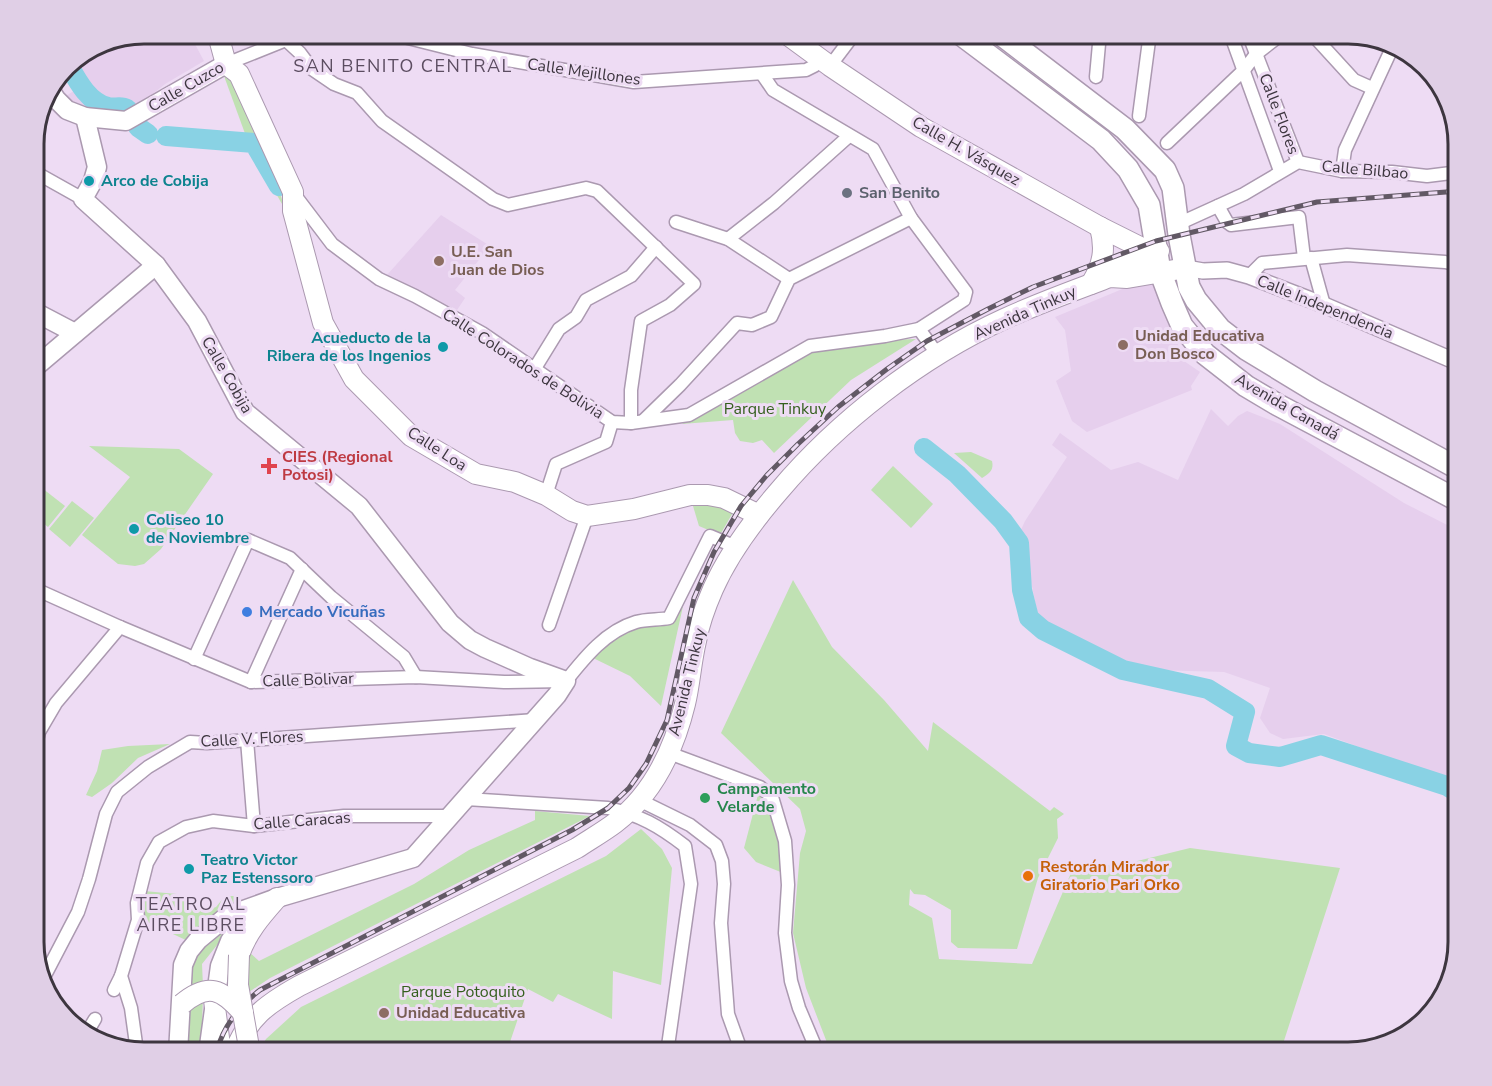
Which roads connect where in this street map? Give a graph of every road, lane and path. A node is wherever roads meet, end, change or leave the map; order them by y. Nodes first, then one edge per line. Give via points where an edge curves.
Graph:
1 (221, 44) edge
2 (275, 44) edge
3 (290, 44) edge
4 (434, 44) edge
5 (800, 44) edge
6 (844, 44) edge
7 (974, 44) edge
8 (1013, 44) edge
9 (1099, 44) edge
10 (1149, 44) edge
11 (1234, 44) edge
12 (1252, 44) edge
13 (1268, 44) edge
14 (1321, 44) edge
15 (1390, 53) edge
16 (1256, 54) junction
17 (825, 63) junction
18 (226, 64) junction
19 (1244, 70) junction
20 (762, 74) junction
21 (1096, 77) dead end
22 (1372, 88) junction
23 (55, 97) edge
24 (1140, 116) dead end
25 (85, 117) junction
26 (849, 136) junction
27 (1167, 143) dead end
28 (1298, 162) junction
29 (1280, 171) junction
30 (1342, 171) junction
31 (1448, 173) edge
32 (44, 177) edge
33 (293, 192) junction
34 (1174, 196) junction
35 (83, 199) junction
36 (1149, 205) junction
37 (1218, 206) junction
38 (912, 218) junction
39 (676, 222) dead end
40 (1178, 224) junction
41 (1100, 227) junction
42 (728, 239) junction
43 (1182, 245) junction
44 (656, 247) junction
45 (1308, 258) junction
46 (1159, 261) junction
47 (1448, 263) edge
48 (156, 265) junction
49 (1186, 268) junction
50 (1249, 276) junction
51 (789, 279) junction
52 (1091, 284) junction
53 (1324, 305) junction
54 (44, 317) edge
55 (920, 329) junction
56 (75, 333) junction
57 (938, 355) junction
58 (1448, 358) edge
59 (44, 360) edge
60 (535, 368) junction
61 (612, 422) junction
62 (637, 422) junction
63 (1448, 463) edge
64 (546, 495) junction
65 (1448, 495) edge
66 (759, 515) junction
67 (587, 516) junction
68 (736, 547) junction
69 (302, 569) junction
70 (44, 593) edge
71 (549, 624) dead end
72 (120, 627) junction
73 (195, 659) junction
74 (416, 677) junction
75 (566, 681) junction
76 (251, 682) junction
77 (535, 720) junction
78 (44, 723) edge
79 (247, 740) junction
80 (669, 753) junction
81 (466, 799) junction
82 (633, 806) junction
83 (451, 816) junction
84 (254, 826) junction
85 (278, 898) junction
86 (252, 908) junction
87 (48, 970) edge
88 (121, 976) junction
89 (114, 990) dead end
90 (214, 1000) junction
91 (182, 1004) junction
92 (243, 1013) junction
93 (95, 1019) dead end
94 (91, 1027) edge
95 (136, 1042) edge
96 (179, 1042) edge
97 (209, 1042) edge
98 (220, 1042) edge
99 (238, 1042) edge
100 (248, 1042) edge
101 (669, 1042) edge
102 (738, 1042) edge
103 (813, 1042) edge

1 - 18 main road, Calle Colorados de Bolivia
2 - 18 street, Calle Cuzco
3 - 44 street via 312,69 357,93 382,121 493,199 508,205 586,188 597,191
4 - 20 street, Calle Mejillones via 634,82
5 - 17 main road, Calle H. Vásquez
6 - 17 street, Calle Mejillones
7 - 36 highway, Avenida Canadá via 1101,140 1128,169
8 - 34 highway, Avenida Canadá via 1131,135 1165,170
9 - 21 street
10 - 24 street
11 - 19 street
12 - 16 street, Calle Flores
13 - 16 street
14 - 22 street via 1354,80
15 - 22 street
16 - 19 street
16 - 28 street, Calle Flores
17 - 20 street, Calle Mejillones via 806,70
17 - 41 main road, Calle H. Vásquez via 921,127
18 - 25 main road, Calle Cuzco via 126,121
18 - 33 main road, Calle Colorados de Bolivia via 239,74
19 - 27 street
19 - 29 street
20 - 26 street via 773,90
22 - 30 street via 1345,150
23 - 25 main road via 67,110
25 - 35 main road via 97,167
26 - 38 street via 873,149
26 - 42 street
28 - 29 street, Calle Bilbao
28 - 30 street, Calle Bilbao
29 - 37 street, Calle Bilbao
30 - 31 street, Calle Bilbao via 1427,176
32 - 35 street, Calle Cobija
33 - 60 street, Calle Colorados de Bolivia via 332,244 379,279 456,317
33 - 64 main road, Calle Loa via 293,211 323,323 354,379 411,436 476,474 515,482
34 - 36 highway
34 - 40 highway, Avenida Canadá
35 - 48 main road, Calle Cobija
36 - 46 highway, Avenida Canadá
37 - 40 street, Calle Bilbao
37 - 45 street via 1231,225 1299,217
38 - 51 street
38 - 55 street via 967,296
39 - 42 street
40 - 43 highway, Avenida Canadá
41 - 46 main road, Calle H. Vásquez
41 - 52 main road via 1103,261
42 - 51 street
43 - 46 main road, Avenida Tinkuy
43 - 49 highway, Avenida Canadá
44 - 60 street via 631,276 586,300 576,317 559,329
44 - 62 street via 694,284 670,305 641,321 631,390
45 - 47 street via 1347,255
45 - 50 street via 1262,263
45 - 53 street
46 - 49 main road, Avenida Tinkuy
46 - 52 main road, Avenida Tinkuy via 1127,278 1110,277
46 - 65 highway, Avenida Canadá via 1182,326 1224,370 1278,405
48 - 56 main road
48 - 75 main road, Calle Cobija via 197,321 246,412 359,506 450,623 470,640
49 - 50 street, Calle Independencia via 1227,270
49 - 63 highway, Avenida Canadá via 1196,300 1220,329 1246,349 1315,392
50 - 53 street, Calle Independencia
51 - 62 street via 771,317 752,325 737,323 680,385
52 - 57 main road, Avenida Tinkuy via 1003,319
53 - 58 street, Calle Independencia
54 - 56 main road
55 - 57 street
55 - 62 street, Calle Colorados de Bolivia via 810,346 689,415
56 - 59 main road
57 - 66 main road, Avenida Tinkuy via 905,376 828,438
60 - 61 street, Calle Colorados de Bolivia
61 - 62 street, Calle Colorados de Bolivia
61 - 64 street via 606,442 556,464
64 - 67 main road, Calle Loa
66 - 67 main road via 724,498 690,495
66 - 68 main road, Avenida Tinkuy
67 - 71 street
68 - 75 street via 710,536 669,618 637,622 610,635
68 - 80 main road, Avenida Tinkuy via 713,589 696,639 685,704
69 - 73 street via 290,558 248,540
69 - 74 street via 404,657
69 - 76 street
70 - 72 street, Calle Bolivar
72 - 73 street, Calle Bolivar
72 - 78 street via 56,703
73 - 76 street, Calle Bolivar
74 - 75 street, Calle Bolivar
74 - 76 street, Calle Bolivar
75 - 77 main road
77 - 79 street, Calle V. Flores
77 - 81 main road
79 - 84 street
79 - 87 street, Calle V. Flores via 190,742 148,767 117,792 106,814 78,912
80 - 82 main road, Avenida Tinkuy
80 - 103 street via 760,787 772,797 785,841 785,933 791,981
81 - 82 street via 608,808
81 - 83 main road
82 - 99 main road, Avenida Tinkuy via 577,848 271,1002 258,1012
82 - 101 street via 685,846 692,884
82 - 102 street via 690,825 716,845 724,884 721,923 728,1014
83 - 84 street, Calle Caracas via 344,816
83 - 85 main road via 413,858
84 - 88 street, Calle Caracas via 213,821 186,828 159,842 147,863 137,903 138,920
85 - 86 main road
85 - 92 main road, bridge via 255,922 239,955 238,985
86 - 90 main road via 230,941 220,966
86 - 91 main road via 227,916 189,951 183,964
88 - 89 street, Calle Caracas
88 - 95 street
90 - 97 main road
90 - 98 main road
91 - 92 main road, bridge via 207,990 226,996
91 - 96 main road
92 - 100 main road, bridge
93 - 94 street

